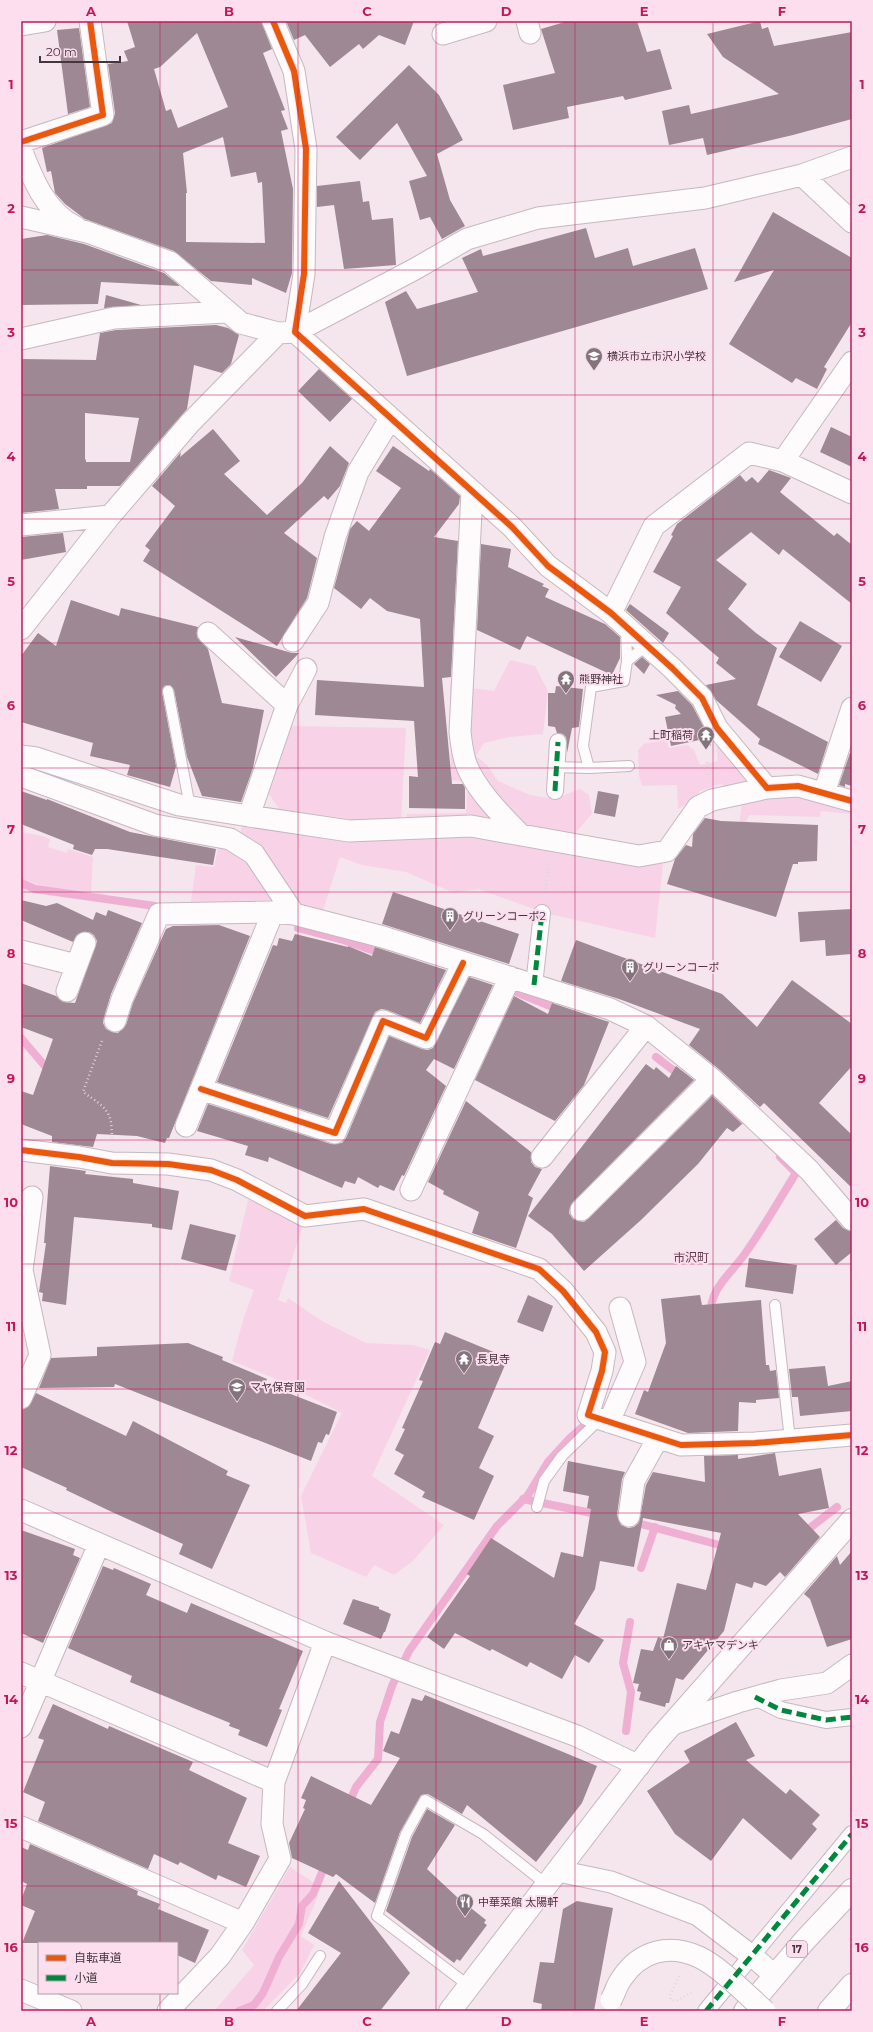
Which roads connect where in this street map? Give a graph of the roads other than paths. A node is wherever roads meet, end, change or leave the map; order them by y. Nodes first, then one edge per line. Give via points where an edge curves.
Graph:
1 (45, 21) edge
2 (90, 21) edge
3 (273, 21) edge
4 (486, 21) edge
5 (21, 25) edge
6 (443, 34) dead end
7 (21, 142) edge
8 (21, 149) edge
9 (852, 157) edge
10 (802, 175) junction
11 (21, 217) edge
12 (852, 222) edge
13 (87, 232) junction
14 (226, 312) junction
15 (286, 333) junction
16 (21, 339) edge
17 (852, 362) edge
18 (390, 418) junction
19 (783, 461) junction
20 (472, 492) junction
21 (852, 492) edge
22 (110, 516) junction
23 (21, 526) edge
24 (611, 613) junction
25 (626, 628) junction
26 (21, 629) edge
27 (208, 633) dead end
28 (293, 641) dead end
29 (646, 646) junction
30 (627, 661) junction
31 (306, 669) dead end
32 (168, 691) dead end
33 (287, 705) junction
34 (852, 708) edge
35 (558, 742) dead end
36 (21, 756) edge
37 (629, 766) dead end
38 (556, 767) junction
39 (589, 768) junction
40 (21, 776) edge
41 (767, 788) junction
42 (555, 791) dead end
43 (824, 793) junction
44 (852, 801) edge
45 (190, 807) junction
46 (249, 816) junction
47 (521, 835) junction
48 (273, 912) junction
49 (542, 913) road end
50 (294, 914) junction
51 (85, 943) dead end
52 (21, 951) edge
53 (463, 963) junction
54 (76, 965) junction
55 (510, 977) junction
56 (534, 985) junction
57 (67, 991) dead end
58 (115, 1021) road end
59 (646, 1026) junction
60 (712, 1079) junction
61 (201, 1089) junction
62 (186, 1126) dead end
63 (21, 1150) edge
64 (542, 1157) dead end
65 (411, 1190) dead end
66 (32, 1197) dead end
67 (581, 1210) dead end
68 (852, 1220) edge
69 (775, 1305) dead end
70 (620, 1308) dead end
71 (27, 1327) edge
72 (21, 1398) edge
73 (604, 1420) junction
74 (852, 1435) edge
75 (658, 1438) junction
76 (790, 1440) junction
77 (538, 1503) dead end
78 (21, 1510) edge
79 (629, 1516) dead end
80 (852, 1520) edge
81 (99, 1544) junction
82 (325, 1642) junction
83 (852, 1665) edge
84 (21, 1673) edge
85 (41, 1682) junction
86 (755, 1697) junction
87 (852, 1717) edge
88 (673, 1724) junction
89 (21, 1727) edge
90 (639, 1766) junction
91 (274, 1782) junction
92 (21, 1827) edge
93 (852, 1834) edge
94 (552, 1878) junction
95 (852, 1890) edge
96 (244, 1923) junction
97 (750, 1955) junction
98 (320, 1956) dead end
99 (775, 1976) junction
100 (852, 1985) edge
101 (469, 1986) junction
102 (21, 1990) edge
103 (611, 2006) edge
104 (71, 2011) edge
105 (168, 2011) edge
106 (277, 2011) edge
107 (450, 2011) edge
108 (706, 2011) edge
109 (745, 2011) edge
110 (765, 2011) edge
111 (829, 2011) edge

1 - 5 street
2 - 7 street via 104,115
3 - 15 street via 294,71 306,149 304,274
4 - 6 street
8 - 13 street via 33,179 52,209 67,223
9 - 10 street
10 - 12 street
10 - 15 street via 705,198 538,218 467,239 415,269
11 - 13 street
13 - 14 street via 170,262
14 - 15 street via 241,324
14 - 16 street via 114,318
15 - 18 street
15 - 22 street via 190,423
17 - 19 street
18 - 20 street
18 - 28 street via 358,472 334,537 318,603
19 - 21 street
19 - 24 street via 748,453 654,526
20 - 24 street via 512,527 548,566
20 - 47 street via 460,732 464,759 480,790
22 - 23 street
22 - 26 street
24 - 25 street
25 - 29 street
25 - 30 lane
27 - 33 street
29 - 30 lane
29 - 41 street via 702,698 716,728
30 - 39 lane via 624,681 591,687 583,746
31 - 33 street
32 - 45 lane
33 - 46 street
34 - 43 street
35 - 38 street
36 - 45 street via 36,758
37 - 39 lane
38 - 39 lane
38 - 42 street
40 - 50 street via 154,825 230,838 254,854
41 - 43 street via 798,786
41 - 47 street via 712,800 698,807 667,851 639,856
43 - 44 street
45 - 46 street
46 - 47 street via 349,830 471,826
48 - 50 street
48 - 58 street via 159,914
48 - 61 street
49 - 56 street
50 - 53 street via 383,937
51 - 54 street
52 - 54 street
53 - 55 street
53 - 61 street via 426,1038 383,1021 335,1133
54 - 57 street
55 - 56 street
55 - 65 street
56 - 59 street via 610,1009
59 - 60 street
59 - 64 street
60 - 67 street
60 - 68 street via 809,1170
61 - 62 street
63 - 73 street via 112,1163 168,1164 211,1170 237,1180 305,1216 364,1209 399,1217 539,1269 563,1292 596,1332 605,1352 602,1371 588,1415
66 - 71 street via 22,1270
69 - 76 lane
70 - 73 street via 635,1362
71 - 72 street via 40,1354
73 - 75 street
73 - 77 lane via 562,1456 544,1481
74 - 76 street
75 - 76 street via 681,1445
75 - 79 street via 634,1481
78 - 81 street
80 - 88 street
81 - 82 street
81 - 85 street
82 - 90 street via 577,1736
82 - 91 street
83 - 86 street via 828,1683
84 - 85 street
85 - 89 street
85 - 91 street
86 - 87 street via 781,1710 826,1720
86 - 88 street
88 - 90 street
90 - 94 street
91 - 96 street via 272,1824 280,1859
92 - 96 street
93 - 97 street
94 - 97 street via 610,1882 698,1916
94 - 101 street
94 - 101 lane via 425,1800 406,1834 377,1916
95 - 99 street, 17
96 - 105 street via 220,1956
97 - 99 street
97 - 108 street
98 - 106 lane via 302,1984
99 - 109 street, 17
100 - 111 street
101 - 107 street
102 - 104 street
103 - 110 street, bridge via 621,1978 636,1962 656,1950 678,1950 700,1957

